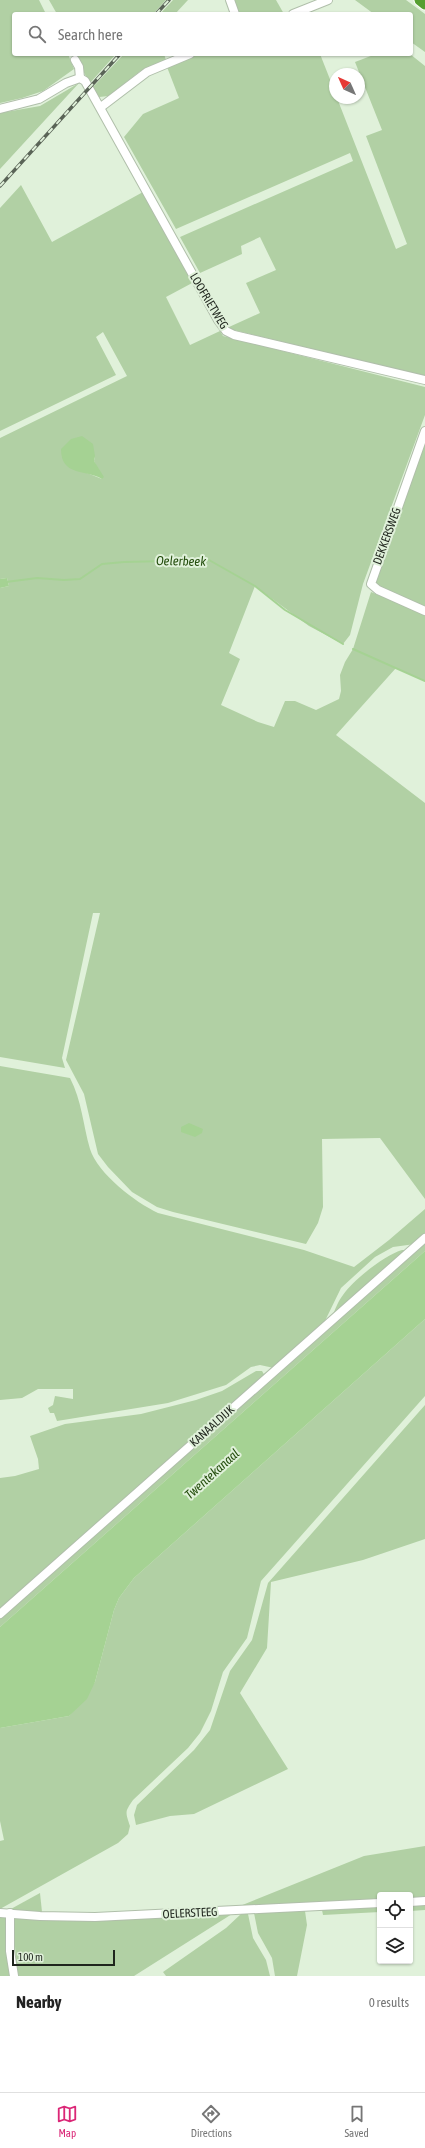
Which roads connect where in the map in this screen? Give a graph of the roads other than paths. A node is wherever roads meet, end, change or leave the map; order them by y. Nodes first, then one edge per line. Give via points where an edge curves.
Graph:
1 (230, 0) edge
2 (328, 0) edge
3 (420, 0) edge
4 (425, 4) edge
5 (234, 12) edge
6 (298, 12) edge
7 (185, 56) edge
8 (75, 60) dead end
9 (80, 78) junction
10 (101, 107) junction
11 (0, 109) edge
12 (425, 380) edge
13 (425, 431) edge
14 (425, 611) edge
15 (425, 1238) edge
16 (0, 1614) edge
17 (425, 1901) edge
18 (413, 1902) edge
19 (377, 1904) edge
20 (0, 1913) edge
21 (10, 1913) junction
22 (14, 1976) edge

1 - 5 street
2 - 6 street
3 - 4 highway
7 - 10 street via 147,72
8 - 9 street
9 - 10 street, LOOFRIETWEG via 85,81
9 - 11 street via 66,82 39,100
10 - 12 street, LOOFRIETWEG via 226,331 234,336
13 - 14 street, DEKKERSWEG via 371,584 378,590
15 - 16 street, KANAALDIJK
17 - 18 street
19 - 21 street, OELERSTEEG via 95,1917
20 - 21 street, OELERSTEEG
21 - 22 street via 10,1951

